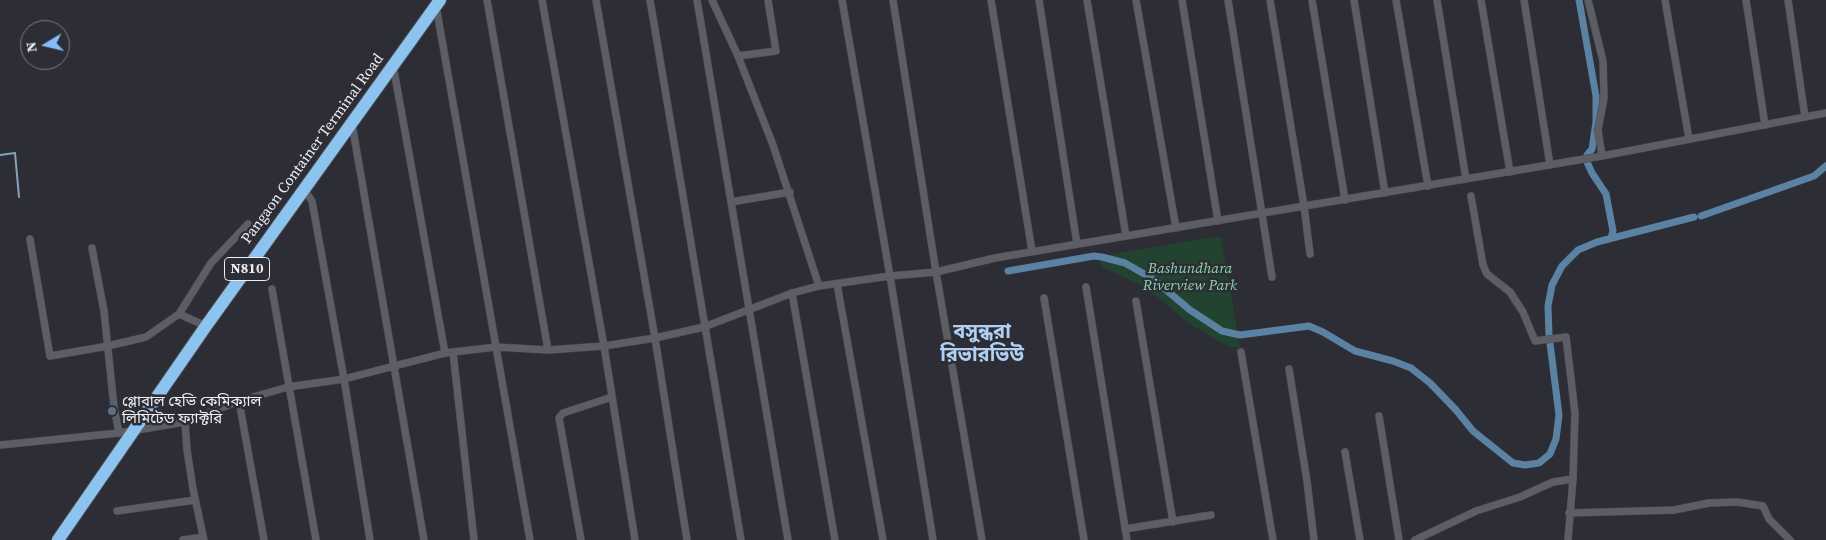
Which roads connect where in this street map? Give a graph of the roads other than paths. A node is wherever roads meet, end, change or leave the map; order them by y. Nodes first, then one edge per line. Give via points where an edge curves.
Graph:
1 (487, 0) edge
2 (542, 0) edge
3 (596, 0) edge
4 (650, 0) edge
5 (697, 0) edge
6 (712, 0) edge
7 (768, 0) edge
8 (842, 0) edge
9 (893, 0) edge
10 (991, 0) edge
11 (1039, 0) edge
12 (1086, 0) edge
13 (1136, 0) edge
14 (1182, 0) edge
15 (1228, 0) edge
16 (1270, 0) edge
17 (1312, 0) edge
18 (1354, 0) edge
19 (1396, 0) edge
20 (1437, 0) edge
21 (1481, 0) edge
22 (1524, 0) edge
23 (1588, 0) edge
24 (1665, 0) edge
25 (1746, 0) edge
26 (1788, 0) edge
27 (438, 3) edge
28 (738, 56) junction
29 (393, 64) junction
30 (1826, 113) edge
31 (1806, 117) junction
32 (352, 124) junction
33 (1765, 125) junction
34 (1690, 139) junction
35 (1602, 156) junction
36 (1550, 165) junction
37 (1510, 172) junction
38 (1466, 179) junction
39 (1428, 186) junction
40 (305, 191) junction
41 (790, 192) junction
42 (1385, 193) junction
43 (1471, 196) dead end
44 (1345, 200) junction
45 (731, 202) junction
46 (1304, 206) junction
47 (1262, 214) junction
48 (1218, 221) junction
49 (248, 224) dead end
50 (1176, 228) junction
51 (1126, 236) junction
52 (30, 239) dead end
53 (1077, 244) junction
54 (92, 248) dead end
55 (1032, 252) junction
56 (1310, 254) dead end
57 (936, 272) junction
58 (890, 276) junction
59 (1272, 276) dead end
60 (837, 284) junction
61 (819, 286) junction
62 (1086, 287) dead end
63 (272, 289) dead end
64 (792, 293) junction
65 (1044, 298) dead end
66 (1136, 302) dead end
67 (748, 309) junction
68 (179, 314) junction
69 (206, 326) junction
70 (704, 327) junction
71 (655, 338) junction
72 (108, 346) junction
73 (604, 346) junction
74 (496, 347) junction
75 (548, 350) junction
76 (449, 352) junction
77 (1241, 352) dead end
78 (395, 366) junction
79 (1289, 369) dead end
80 (344, 379) junction
81 (288, 387) junction
82 (612, 397) junction
83 (239, 401) junction
84 (1379, 416) dead end
85 (185, 422) junction
86 (135, 430) junction
87 (119, 433) junction
88 (0, 445) edge
89 (1345, 452) dead end
90 (1573, 479) junction
91 (195, 500) junction
92 (117, 512) dead end
93 (1569, 513) junction
94 (1211, 515) dead end
95 (1173, 522) junction
96 (1125, 529) junction
97 (204, 538) edge
98 (58, 540) edge
99 (183, 540) edge
100 (264, 540) edge
101 (316, 540) edge
102 (370, 540) edge
103 (424, 540) edge
104 (474, 540) edge
105 (530, 540) edge
106 (581, 540) edge
107 (635, 540) edge
108 (687, 540) edge
109 (741, 540) edge
110 (788, 540) edge
111 (835, 540) edge
112 (883, 540) edge
113 (933, 540) edge
114 (982, 540) edge
115 (1084, 540) edge
116 (1127, 540) edge
117 (1273, 540) edge
118 (1314, 540) edge
119 (1360, 540) edge
120 (1399, 540) edge
121 (1415, 540) edge
122 (1568, 540) edge
123 (1790, 540) edge

1 - 75 street
2 - 73 street
3 - 71 street
4 - 70 street
5 - 45 street
6 - 28 street
7 - 28 street via 776,51
8 - 58 street
9 - 57 street
10 - 55 street
11 - 53 street
12 - 51 street
13 - 50 street
14 - 48 street
15 - 47 street
16 - 46 street
17 - 44 street
18 - 42 street
19 - 39 street
20 - 38 street
21 - 37 street
22 - 36 street
23 - 35 street via 1603,61 1604,98 1598,130
24 - 34 street
25 - 33 street
26 - 31 street
27 - 29 highway, Pangaon Container Terminal Road / N810
27 - 74 street
28 - 41 street
29 - 32 highway, Pangaon Container Terminal Road / N810
29 - 76 street
30 - 31 street
31 - 33 street
32 - 40 highway, Pangaon Container Terminal Road / N810
32 - 78 street
33 - 34 street
34 - 35 street
35 - 36 street
36 - 37 street
37 - 38 street
38 - 39 street
39 - 42 street
40 - 69 highway, Pangaon Container Terminal Road / N810
40 - 80 street via 312,201
41 - 45 street
41 - 61 street
42 - 44 street
43 - 90 street via 1487,274 1510,292 1535,341 1566,337 1575,413
44 - 46 street
45 - 67 street
46 - 47 street
46 - 56 street
47 - 48 street
47 - 59 street
48 - 50 street
49 - 68 street via 210,262
50 - 51 street
51 - 53 street
52 - 72 street via 50,356
53 - 55 street
54 - 72 street
55 - 57 street
57 - 58 street
57 - 114 street
58 - 60 street
58 - 113 street
60 - 61 street
60 - 112 street
61 - 64 street
62 - 96 street
63 - 81 street
64 - 67 street
64 - 111 street
65 - 115 street
66 - 95 street
67 - 70 street
67 - 110 street
68 - 69 street
68 - 72 street via 146,337
69 - 86 highway, Pangaon Container Terminal Road / N810
70 - 71 street
70 - 109 street
71 - 73 street
71 - 108 street
72 - 87 street
73 - 75 street
73 - 82 street
74 - 75 street
74 - 76 street
74 - 105 street
76 - 78 street
76 - 104 street
77 - 117 street
78 - 80 street
78 - 103 street
79 - 118 street
80 - 81 street
80 - 102 street
81 - 83 street
81 - 101 street
82 - 106 street via 563,413 559,418
82 - 107 street
83 - 85 street
83 - 100 street
84 - 120 street
85 - 86 street
85 - 91 street
86 - 87 street
86 - 98 highway, Pangaon Container Terminal Road / N810
87 - 88 street
89 - 119 street
90 - 93 street
90 - 121 street via 1553,482 1520,498 1476,511
91 - 92 street
91 - 97 street
93 - 122 street
93 - 123 street via 1674,510 1709,503 1737,502 1763,506 1769,519
94 - 95 street
95 - 96 street
96 - 116 street
97 - 99 street

